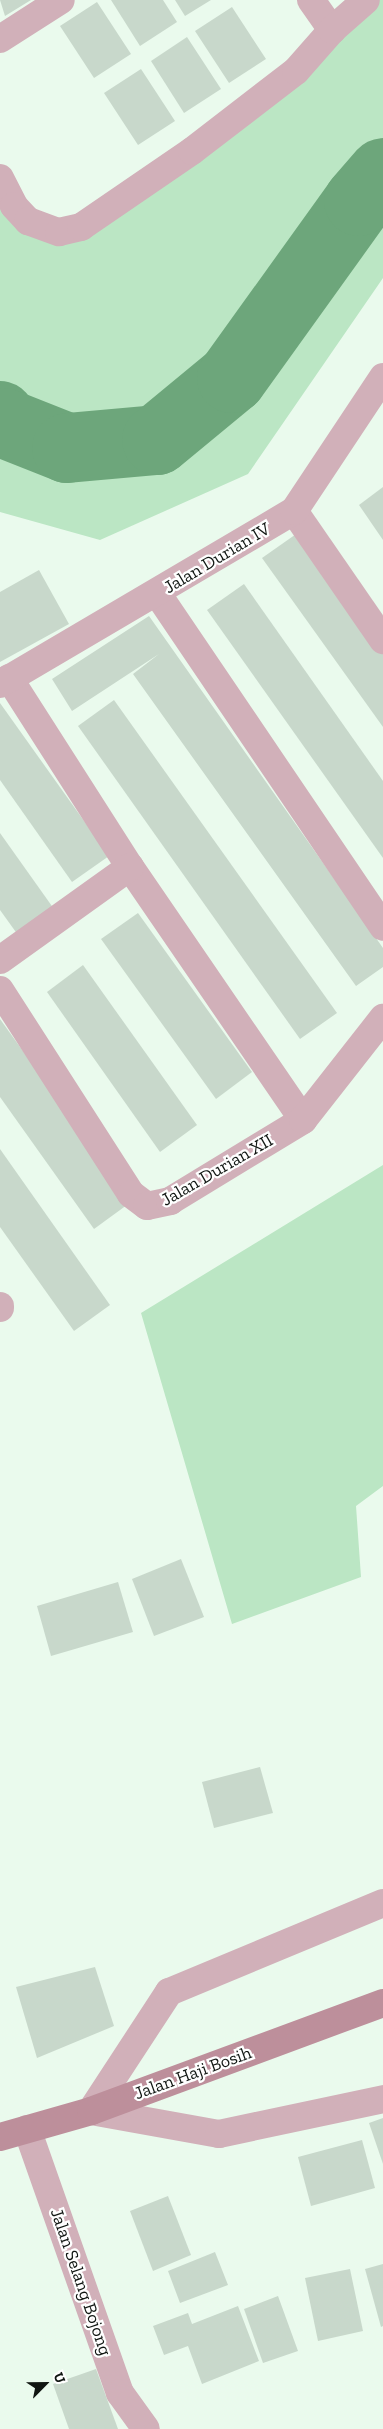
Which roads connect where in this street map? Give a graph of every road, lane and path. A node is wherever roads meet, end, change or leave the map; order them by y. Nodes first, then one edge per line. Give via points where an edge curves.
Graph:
1 (62, 0) edge
2 (311, 0) edge
3 (366, 0) edge
4 (332, 30) junction
5 (0, 39) edge
6 (0, 178) edge
7 (383, 377) edge
8 (294, 510) junction
9 (157, 593) junction
10 (383, 640) edge
11 (5, 681) edge
12 (130, 867) junction
13 (383, 927) edge
14 (0, 960) edge
15 (0, 990) edge
16 (383, 1018) edge
17 (303, 1120) junction
18 (383, 1903) edge
19 (383, 2003) edge
20 (383, 2099) edge
21 (91, 2111) junction
22 (27, 2129) junction
23 (0, 2137) edge
24 (146, 2429) edge

1 - 5 street
2 - 4 street
3 - 4 street
4 - 6 street via 296,71 192,151 81,227 59,232 28,221 14,206
7 - 8 street, Jalan Durian IV
8 - 9 street, Jalan Durian IV
8 - 10 street
9 - 11 street, Jalan Durian IV
9 - 13 street
11 - 12 street
12 - 14 street
12 - 17 street
15 - 17 street, Jalan Durian XII via 131,1194 147,1206 170,1201
16 - 17 street
18 - 21 street via 169,1992
19 - 21 main road, Jalan Haji Bosih
20 - 21 street via 219,2134
21 - 22 main road, Jalan Haji Bosih
22 - 23 main road, Jalan Haji Bosih
22 - 24 street, Jalan Selang Bojong via 120,2393

